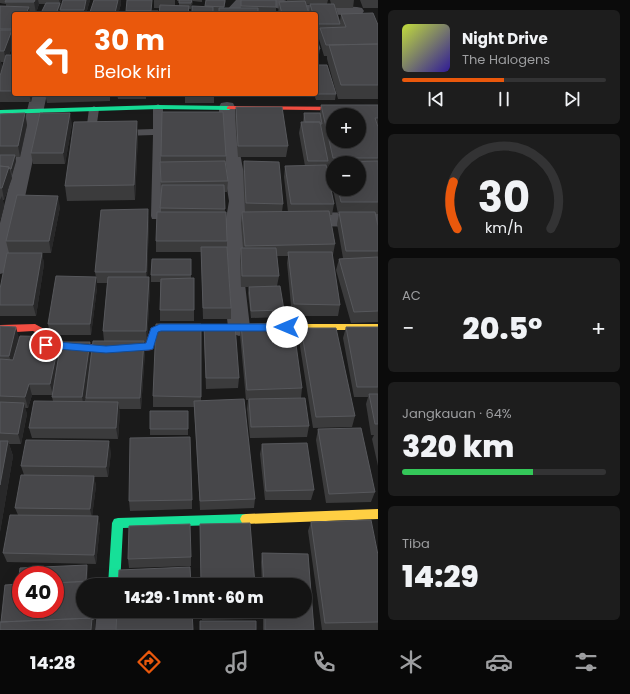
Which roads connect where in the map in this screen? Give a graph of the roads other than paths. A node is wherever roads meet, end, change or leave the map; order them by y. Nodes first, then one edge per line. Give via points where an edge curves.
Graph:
1 (355, 6) edge
2 (232, 12) edge
3 (371, 19) edge
4 (37, 103) edge
5 (158, 107) junction
6 (227, 107) junction
7 (94, 109) junction
8 (378, 109) edge
9 (0, 112) edge
10 (158, 132) junction
11 (156, 216) edge
12 (282, 219) edge
13 (378, 220) edge
14 (0, 267) edge
15 (239, 327) junction
16 (378, 327) edge
17 (0, 328) edge
18 (378, 514) edge
19 (114, 578) edge
20 (111, 618) edge
21 (110, 630) edge

1 - 2 street via 296,8 279,3 253,1 242,2
1 - 3 street via 360,15
4 - 7 street
4 - 9 street
4 - 14 street
5 - 6 street
5 - 7 street
5 - 10 lane
6 - 8 street
6 - 15 street via 228,137 243,219 236,241 234,284
7 - 10 lane via 91,132
10 - 11 lane
12 - 13 street
15 - 16 street
15 - 17 street via 160,328 154,330 149,347 106,349 46,345 41,331 35,327
18 - 19 street via 118,523
20 - 21 street

